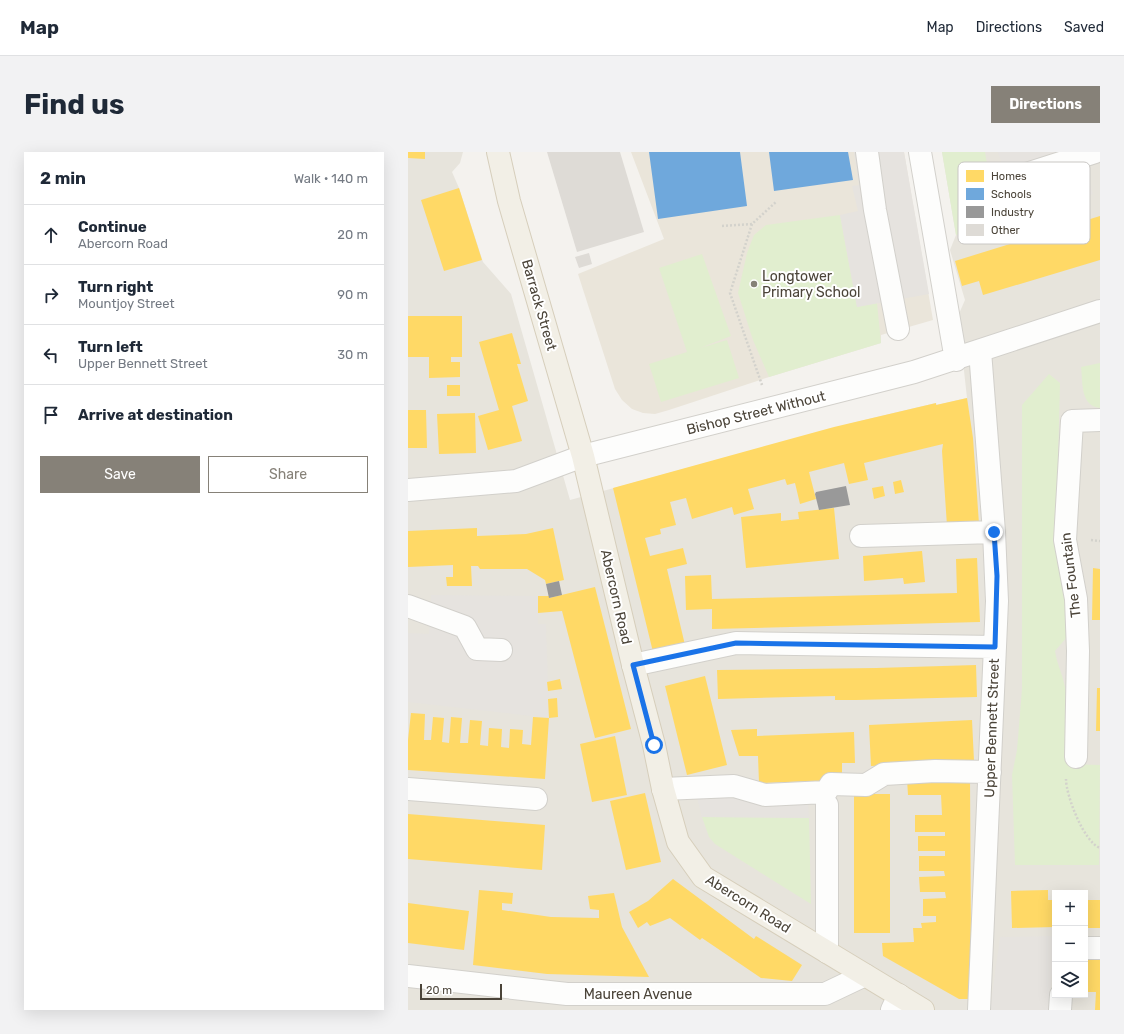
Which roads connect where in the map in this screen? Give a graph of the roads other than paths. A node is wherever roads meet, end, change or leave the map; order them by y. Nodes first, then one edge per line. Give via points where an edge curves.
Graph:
1 (498, 152) edge
2 (867, 152) edge
3 (920, 152) edge
4 (1095, 152) edge
5 (1063, 162) edge
6 (1100, 312) edge
7 (898, 330) dead end
8 (980, 351) junction
9 (956, 360) junction
10 (1100, 420) edge
11 (583, 456) junction
12 (408, 490) edge
13 (994, 532) junction
14 (861, 536) dead end
15 (408, 606) edge
16 (995, 647) junction
17 (501, 650) dead end
18 (633, 665) junction
19 (1076, 757) road end
20 (990, 772) junction
21 (408, 789) edge
22 (663, 789) junction
23 (536, 799) dead end
24 (827, 805) dead end
25 (1088, 948) edge
26 (1100, 948) edge
27 (827, 952) junction
28 (865, 975) junction
29 (408, 976) edge
30 (1061, 998) edge
31 (895, 1003) edge
32 (923, 1010) edge
33 (979, 1010) edge
34 (1060, 1010) edge

1 - 11 main road, Barrack Street via 509,201
2 - 7 street via 875,210
3 - 9 street
4 - 5 street
6 - 8 street, Bishop Street Without
8 - 9 street, Bishop Street Without
8 - 13 street, Upper Bennett Street
9 - 11 street, Bishop Street Without via 771,410
10 - 19 street, The Fountain via 1072,421 1065,540 1076,599
11 - 12 street, Bishop Street Without via 516,481
11 - 18 main road, Abercorn Road
13 - 14 street
13 - 16 street, Upper Bennett Street via 997,576
15 - 17 street via 465,627 477,649
16 - 18 street via 736,643
16 - 20 street, Upper Bennett Street
18 - 22 main road, Abercorn Road
20 - 22 street via 935,771 884,774 866,785 831,784 826,792 806,794 765,795 734,786
20 - 33 street, Upper Bennett Street
21 - 23 street
22 - 27 main road, Abercorn Road via 678,842 703,877
24 - 27 street
25 - 26 street
27 - 28 main road, Abercorn Road
28 - 29 street, Maureen Avenue via 825,994 567,994
28 - 31 main road, Abercorn Road
30 - 34 street
31 - 32 main road, Abercorn Road

